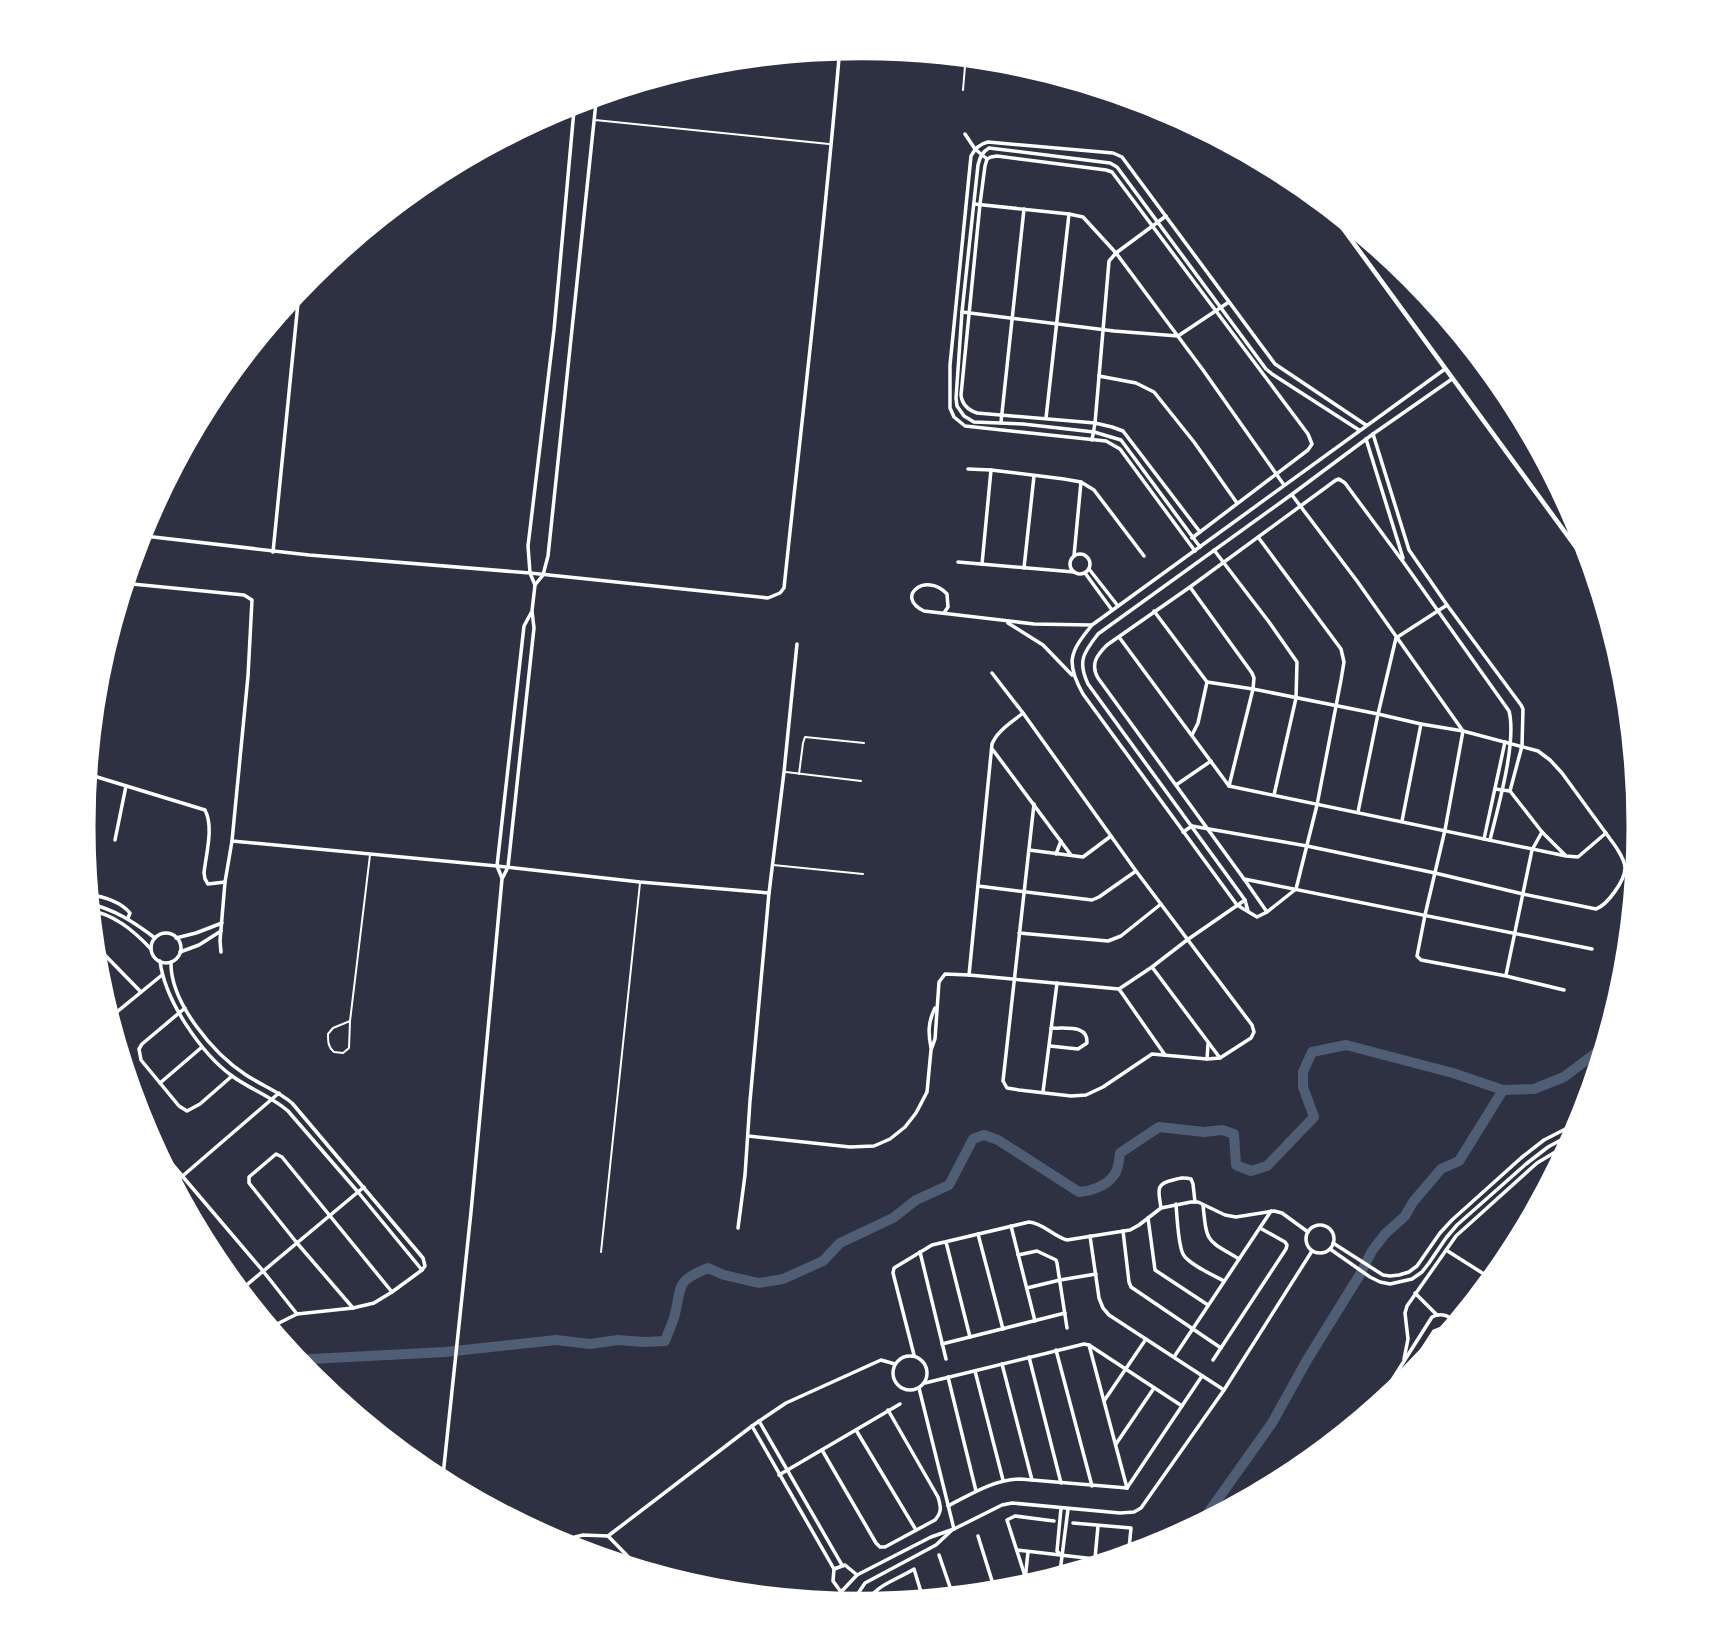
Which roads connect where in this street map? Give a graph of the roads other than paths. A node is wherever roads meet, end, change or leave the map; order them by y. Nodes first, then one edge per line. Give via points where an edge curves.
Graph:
1 (839, 57) edge
2 (965, 64) edge
3 (963, 90) dead end
4 (596, 104) edge
5 (574, 112) edge
6 (594, 120) junction
7 (965, 134) dead end
8 (832, 144) junction
9 (975, 149) junction
10 (981, 155) junction
11 (987, 159) junction
12 (974, 204) junction
13 (980, 204) junction
14 (1024, 209) junction
15 (1069, 214) junction
16 (1166, 216) junction
17 (1337, 221) edge
18 (1156, 224) junction
19 (1116, 253) junction
20 (960, 263) junction
21 (967, 264) junction
22 (298, 302) edge
23 (1229, 302) junction
24 (1218, 310) junction
25 (962, 312) junction
26 (970, 313) junction
27 (1013, 319) junction
28 (1057, 324) junction
29 (1104, 329) junction
30 (1178, 337) junction
31 (1458, 340) edge
32 (950, 365) junction
33 (957, 366) junction
34 (1445, 369) junction
35 (1266, 373) junction
36 (1099, 376) junction
37 (1452, 379) junction
38 (1394, 405) junction
39 (1508, 408) edge
40 (1400, 414) junction
41 (1002, 415) junction
42 (1046, 418) junction
43 (1001, 422) junction
44 (1095, 423) junction
45 (1023, 424) junction
46 (1366, 425) junction
47 (1359, 430) junction
48 (1021, 432) junction
49 (1094, 432) junction
50 (1373, 434) junction
51 (1366, 439) junction
52 (1092, 440) junction
53 (1140, 453) junction
54 (1134, 457) junction
55 (968, 469) dead end
56 (992, 470) junction
57 (1275, 474) junction
58 (1034, 475) junction
59 (1081, 482) junction
60 (1284, 485) junction
61 (1271, 494) junction
62 (1291, 495) junction
63 (1163, 497) junction
64 (1157, 500) junction
65 (1237, 503) junction
66 (1278, 504) junction
67 (1300, 506) junction
68 (1200, 532) junction
69 (148, 536) edge
70 (1193, 537) junction
71 (1258, 537) junction
72 (1188, 541) junction
73 (1200, 547) junction
74 (1214, 550) junction
75 (1195, 551) junction
76 (273, 552) junction
77 (1074, 556) junction
78 (1144, 556) dead end
79 (1583, 557) edge
80 (958, 562) dead end
81 (1224, 562) junction
82 (982, 564) junction
83 (1405, 564) junction
84 (1024, 568) junction
85 (1087, 571) junction
86 (1074, 572) junction
87 (530, 573) junction
88 (543, 575) junction
89 (1161, 575) junction
90 (130, 584) edge
91 (1167, 584) junction
92 (535, 585) junction
93 (1190, 587) junction
94 (1447, 605) junction
95 (1118, 606) junction
96 (1112, 610) junction
97 (531, 611) junction
98 (1154, 611) junction
99 (1438, 612) junction
100 (944, 613) junction
101 (1006, 622) junction
102 (1092, 625) junction
103 (1119, 637) junction
104 (1396, 638) junction
105 (797, 644) dead end
106 (992, 673) dead end
107 (1073, 676) junction
108 (1098, 678) junction
109 (1207, 682) junction
110 (1088, 684) junction
111 (1253, 689) junction
112 (1296, 698) junction
113 (1336, 705) junction
114 (1023, 713) junction
115 (1378, 714) junction
116 (1421, 724) junction
117 (1463, 732) junction
118 (1192, 735) junction
119 (1508, 742) junction
120 (864, 743) dead end
121 (1522, 746) junction
122 (991, 748) junction
123 (1211, 761) junction
124 (1147, 765) junction
125 (1139, 771) junction
126 (784, 772) junction
127 (799, 774) junction
128 (93, 776) edge
129 (861, 781) dead end
130 (1176, 785) junction
131 (126, 786) junction
132 (1229, 786) junction
133 (1495, 789) junction
134 (1502, 789) junction
135 (1510, 792) junction
136 (1273, 796) junction
137 (1174, 802) junction
138 (1034, 804) junction
139 (1317, 805) junction
140 (1166, 808) junction
141 (1358, 812) junction
142 (1402, 821) junction
143 (1192, 826) junction
144 (1208, 829) junction
145 (1445, 830) junction
146 (1183, 832) junction
147 (1542, 832) junction
148 (1606, 833) junction
149 (1111, 836) junction
150 (1484, 839) junction
151 (115, 840) dead end
152 (1490, 840) junction
153 (232, 841) junction
154 (1061, 841) junction
155 (1307, 846) junction
156 (1028, 850) junction
157 (1532, 850) junction
158 (1056, 854) junction
159 (370, 855) junction
160 (1071, 855) junction
161 (1566, 856) junction
162 (772, 865) junction
163 (497, 866) junction
164 (508, 867) junction
165 (1136, 870) junction
166 (1435, 873) junction
167 (863, 874) dead end
168 (502, 878) junction
169 (1244, 879) junction
170 (225, 882) junction
171 (640, 882) junction
172 (978, 886) junction
173 (1296, 889) junction
174 (1024, 892) junction
175 (769, 893) junction
176 (1523, 894) junction
177 (95, 896) edge
178 (1245, 900) junction
179 (1161, 904) junction
180 (96, 905) edge
181 (1237, 905) junction
182 (1248, 911) junction
183 (1266, 912) junction
184 (97, 913) edge
185 (1424, 915) junction
186 (128, 918) junction
187 (222, 923) junction
188 (221, 930) junction
189 (1019, 933) junction
190 (1515, 934) junction
191 (155, 938) junction
192 (176, 938) junction
193 (1187, 940) junction
194 (151, 949) junction
195 (1592, 949) dead end
196 (180, 951) junction
197 (221, 951) dead end
198 (102, 953) edge
199 (160, 961) junction
200 (171, 962) junction
201 (1152, 967) junction
202 (163, 975) junction
203 (969, 975) junction
204 (1506, 976) junction
205 (1014, 979) junction
206 (1057, 983) junction
207 (1119, 989) junction
208 (1564, 990) dead end
209 (141, 992) junction
210 (185, 1009) junction
211 (115, 1012) edge
212 (180, 1013) junction
213 (350, 1021) junction
214 (1051, 1028) junction
215 (1208, 1042) junction
216 (1156, 1044) junction
217 (1050, 1046) junction
218 (202, 1047) junction
219 (1152, 1054) junction
220 (1165, 1055) junction
221 (1220, 1058) junction
222 (1207, 1059) junction
223 (232, 1076) junction
224 (160, 1083) junction
225 (279, 1093) junction
226 (1043, 1093) junction
227 (272, 1100) junction
228 (1571, 1126) edge
229 (748, 1136) junction
230 (1565, 1138) edge
231 (1561, 1148) edge
232 (167, 1158) edge
233 (183, 1177) junction
234 (178, 1180) edge
235 (363, 1187) junction
236 (358, 1192) junction
237 (1195, 1202) junction
238 (1176, 1204) junction
239 (1203, 1205) junction
240 (1161, 1208) junction
241 (1271, 1212) junction
242 (329, 1216) junction
243 (1148, 1218) junction
244 (1011, 1226) junction
245 (738, 1228) dead end
246 (1260, 1228) junction
247 (1123, 1231) junction
248 (1308, 1232) junction
249 (978, 1234) junction
250 (1090, 1236) junction
251 (946, 1242) junction
252 (297, 1243) junction
253 (1334, 1243) junction
254 (1330, 1249) junction
255 (1446, 1250) junction
256 (1312, 1251) junction
257 (601, 1252) dead end
258 (920, 1252) junction
259 (1018, 1255) junction
260 (1239, 1259) junction
261 (422, 1270) junction
262 (264, 1271) junction
263 (1096, 1274) junction
264 (1486, 1275) edge
265 (1060, 1280) junction
266 (1224, 1281) junction
267 (245, 1287) edge
268 (1027, 1288) junction
269 (392, 1293) junction
270 (1415, 1293) junction
271 (1208, 1306) junction
272 (353, 1308) junction
273 (1065, 1313) junction
274 (298, 1314) junction
275 (1439, 1314) junction
276 (1453, 1319) edge
277 (1035, 1321) junction
278 (276, 1325) edge
279 (1446, 1327) edge
280 (1067, 1328) dead end
281 (1003, 1329) junction
282 (1192, 1329) junction
283 (970, 1337) junction
284 (1146, 1339) junction
285 (942, 1344) junction
286 (1089, 1345) junction
287 (1221, 1348) junction
288 (1056, 1350) junction
289 (914, 1355) junction
290 (1029, 1357) junction
291 (1174, 1357) junction
292 (946, 1359) dead end
293 (1404, 1359) junction
294 (1213, 1360) dead end
295 (1415, 1361) edge
296 (895, 1364) junction
297 (1002, 1364) junction
298 (1125, 1369) junction
299 (975, 1371) junction
300 (1202, 1376) junction
301 (948, 1377) junction
302 (925, 1383) junction
303 (1389, 1386) edge
304 (919, 1388) junction
305 (1154, 1388) junction
306 (1224, 1390) junction
307 (1104, 1401) junction
308 (900, 1404) dead end
309 (1182, 1406) junction
310 (888, 1410) junction
311 (760, 1421) junction
312 (752, 1426) junction
313 (856, 1430) junction
314 (1115, 1445) junction
315 (822, 1450) junction
316 (789, 1470) junction
317 (443, 1472) edge
318 (779, 1475) junction
319 (1003, 1480) junction
320 (1032, 1480) junction
321 (1061, 1483) junction
322 (1092, 1486) junction
323 (1127, 1488) junction
324 (977, 1492) junction
325 (948, 1506) junction
326 (1061, 1508) junction
327 (1069, 1508) junction
328 (1054, 1521) dead end
329 (1073, 1523) dead end
330 (1098, 1525) junction
331 (954, 1529) junction
332 (916, 1530) junction
333 (565, 1536) edge
334 (608, 1536) junction
335 (978, 1536) dead end
336 (575, 1537) joint
337 (1129, 1547) edge
338 (1017, 1550) junction
339 (1028, 1552) junction
340 (939, 1555) dead end
341 (1062, 1555) junction
342 (1095, 1559) joint
343 (632, 1561) edge
344 (842, 1565) junction
345 (834, 1569) junction
346 (1060, 1570) edge
347 (857, 1575) junction
348 (1025, 1576) joint
349 (993, 1584) edge
350 (950, 1590) edge
351 (841, 1592) junction
352 (921, 1593) edge
353 (840, 1595) edge
354 (858, 1596) edge
355 (869, 1596) edge

1 - 8 street
2 - 3 lane
4 - 6 street
5 - 87 street via 528,547
6 - 8 lane
6 - 88 street
7 - 9 street
8 - 88 street via 784,589 768,598
9 - 10 street
9 - 16 street via 988,142 1113,153 1122,157
9 - 20 street
10 - 11 street
10 - 12 street
10 - 18 street via 989,148 1110,163
11 - 13 street
11 - 18 street via 998,156 1112,172
12 - 13 street
12 - 21 street
13 - 14 street
13 - 26 street
14 - 15 street
14 - 27 street
15 - 19 street via 1083,216
15 - 28 street
16 - 18 street
16 - 23 street
17 - 34 street
18 - 19 street
18 - 24 street
19 - 29 street via 1109,261
19 - 30 street
20 - 21 street
20 - 32 street
21 - 25 street
22 - 76 street
23 - 24 street
23 - 46 street via 1275,364
24 - 30 street
24 - 35 street
25 - 26 street
25 - 33 street
26 - 27 street
26 - 41 street via 962,401 977,414
27 - 28 street
27 - 41 street
28 - 29 street
28 - 42 street
29 - 30 street
29 - 36 street
30 - 57 street
31 - 39 street
32 - 33 street
32 - 48 street via 954,417 965,426
33 - 43 street via 957,406 964,416 974,422
34 - 37 street
34 - 38 street
35 - 47 street
35 - 57 street via 1312,441 1308,450
36 - 44 street
36 - 65 street via 1136,383 1154,392
37 - 40 street
37 - 79 street
38 - 40 street
38 - 46 street
40 - 50 street
41 - 42 street
41 - 43 street
42 - 44 street
43 - 45 street
44 - 49 street
44 - 53 street via 1123,432
45 - 48 street
45 - 49 street
46 - 47 street
47 - 60 street
48 - 52 street
49 - 52 street
49 - 54 street via 1121,440
50 - 51 street
50 - 94 street via 1409,550
51 - 62 street
51 - 83 street
52 - 64 street via 1119,448
53 - 54 street
53 - 68 street
54 - 63 street
55 - 56 street
56 - 58 street
56 - 82 street
57 - 60 street
57 - 65 street
58 - 59 street
58 - 84 street
59 - 77 street
59 - 78 street via 1094,490
60 - 61 street
61 - 66 street
61 - 73 street
62 - 66 street
62 - 67 street
63 - 64 street
63 - 70 street
64 - 72 street
65 - 68 street
66 - 74 street
67 - 71 street
67 - 83 street via 1341,480
67 - 104 street
68 - 70 street
69 - 76 street
70 - 72 street
70 - 73 street
71 - 81 street
71 - 113 street via 1341,649 1344,662
72 - 75 street
73 - 75 street
74 - 81 street
74 - 91 street
75 - 89 street
76 - 87 street
77 - 85 street via 1087,556
77 - 86 street via 1070,564
80 - 82 street
81 - 93 street
81 - 112 street via 1297,662
82 - 84 street
83 - 99 street
84 - 86 street
85 - 86 street
85 - 95 street
85 - 96 street
87 - 88 street
87 - 92 street
88 - 92 street
89 - 91 street
89 - 95 street
90 - 153 street via 244,595 251,600
91 - 110 street via 1098,634 1082,660
92 - 97 street
93 - 98 street
93 - 111 street via 1252,673
94 - 99 street
94 - 121 street via 1521,705
95 - 96 street
96 - 102 street
97 - 163 street via 524,625
97 - 164 street via 534,628
98 - 103 street
98 - 109 street
99 - 104 street
99 - 119 street via 1509,711
100 - 100 street via 947,594 941,587 915,588 915,606
100 - 101 street
101 - 102 street
101 - 107 street via 1043,645
102 - 107 street via 1077,643
103 - 108 street via 1098,654 1094,672
103 - 118 street
104 - 115 street
104 - 117 street
105 - 126 street
106 - 114 street
107 - 125 street
108 - 110 street
108 - 130 street
109 - 111 street
109 - 118 street
110 - 124 street
111 - 112 street
111 - 132 street
112 - 113 street
112 - 136 street
113 - 115 street
113 - 139 street
114 - 122 street via 994,738
114 - 149 street
115 - 116 street
115 - 141 street
116 - 117 street
116 - 142 street
117 - 119 street
117 - 145 street
118 - 123 street
119 - 121 street
119 - 133 street
119 - 134 street
120 - 127 lane via 805,737
121 - 135 street
121 - 148 street via 1550,760
122 - 138 street
122 - 172 street
123 - 130 street
123 - 132 street
124 - 125 street
124 - 137 street
125 - 140 street
126 - 127 lane
126 - 162 street
127 - 129 lane
128 - 131 street
130 - 144 street
131 - 151 street
131 - 170 street via 205,810 209,832 205,879 208,884
132 - 136 street
133 - 134 street
133 - 150 street
134 - 135 street
134 - 152 street
135 - 147 street
136 - 139 street
137 - 140 street
137 - 143 street
138 - 154 street
138 - 156 street
139 - 141 street
139 - 155 street
140 - 146 street
141 - 142 street
142 - 145 street
143 - 144 street
143 - 146 street
143 - 178 street
144 - 155 street
144 - 169 street
145 - 150 street
145 - 166 street
146 - 181 street
147 - 157 street
147 - 161 street
148 - 161 street via 1578,857
148 - 176 street via 1623,859 1625,872 1601,907
149 - 160 street via 1083,857
149 - 165 street
150 - 152 street
152 - 157 street
153 - 159 street
153 - 170 street
154 - 158 street
154 - 160 street
155 - 166 street
155 - 173 street
156 - 158 street
156 - 174 street
157 - 161 street
157 - 176 street
158 - 160 street
159 - 163 street
159 - 213 lane
162 - 167 lane
162 - 175 street
163 - 164 street
163 - 168 street
164 - 168 street
164 - 171 street
165 - 174 street via 1096,899
165 - 179 street
166 - 176 street
166 - 185 street
168 - 317 street
169 - 173 street
169 - 183 street
170 - 187 street
171 - 175 street
171 - 257 lane
172 - 174 street
172 - 203 street
173 - 183 street
173 - 185 street
174 - 189 street
175 - 229 street
176 - 190 street
177 - 186 street via 128,909
178 - 181 street
178 - 182 street
179 - 189 street via 1108,941
179 - 193 street
180 - 186 street
181 - 182 street
181 - 193 street
182 - 183 street via 1257,917
184 - 194 street via 127,926
185 - 190 street
185 - 204 street via 1418,958
186 - 191 street
187 - 188 street
187 - 192 street
188 - 196 street
188 - 197 street
189 - 205 street
190 - 195 street
190 - 204 street
191 - 192 street via 166,933
191 - 194 street
192 - 196 street
193 - 201 street
193 - 221 street via 1254,1029 1251,1038
194 - 199 street
196 - 200 street
198 - 209 street
199 - 200 street
199 - 202 street
200 - 210 street
201 - 207 street
201 - 215 street
202 - 209 street
202 - 212 street
203 - 205 street
203 - 229 street via 940,978 927,1091 905,1127 890,1139 874,1146 850,1147
204 - 208 street
205 - 206 street
205 - 226 street via 1003,1082 1007,1088
206 - 207 street
206 - 214 street
207 - 216 street
209 - 211 street
210 - 212 street
210 - 225 street via 230,1063
212 - 218 street
212 - 224 street via 139,1049 141,1060
213 - 213 lane via 349,1048 334,1052 328,1034
214 - 217 street
214 - 217 street via 1079,1029 1087,1043 1078,1049
215 - 221 street
215 - 222 street
216 - 219 street
216 - 220 street
217 - 226 street
218 - 223 street
218 - 224 street
219 - 220 street
219 - 226 street via 1086,1095
220 - 222 street
221 - 222 street
223 - 224 street via 187,1111
223 - 227 street
225 - 227 street
225 - 235 street
227 - 233 street
227 - 236 street via 288,1111
228 - 253 street via 1521,1158 1452,1220 1409,1272 1390,1276 1374,1271
229 - 245 street
230 - 254 street via 1526,1164 1457,1225 1412,1279 1380,1282
231 - 255 street via 1527,1171
232 - 233 street
233 - 234 street
233 - 262 street
235 - 236 street
235 - 261 street via 423,1258
236 - 242 street
236 - 261 street
237 - 238 street
237 - 239 street
237 - 240 street via 1193,1184 1186,1177 1160,1184
238 - 240 street
238 - 266 street via 1183,1255
239 - 241 street via 1236,1217
239 - 260 street via 1212,1243
240 - 243 street
241 - 246 street
241 - 248 street via 1282,1213
242 - 252 street
242 - 252 street via 282,1157 274,1155 248,1181
242 - 269 street
243 - 247 street
243 - 271 street via 1155,1270
244 - 249 street
244 - 250 street via 1034,1222 1067,1240
244 - 259 street
246 - 260 street
246 - 287 street via 1285,1242 1286,1249
247 - 250 street
247 - 282 street via 1131,1287
248 - 253 street via 1324,1226
248 - 256 street
249 - 251 street
249 - 281 street
250 - 263 street
251 - 258 street
251 - 283 street
252 - 262 street
252 - 272 street
253 - 254 street
254 - 256 street
255 - 264 street
255 - 270 street
256 - 306 street
258 - 285 street
258 - 289 street via 893,1273
259 - 265 street via 1037,1251 1056,1260
259 - 268 street
260 - 266 street
261 - 269 street
262 - 267 street
262 - 274 street
263 - 265 street
263 - 284 street via 1103,1308
265 - 268 street
265 - 273 street
266 - 271 street
268 - 277 street
269 - 272 street
270 - 275 street
270 - 293 street via 1405,1313 1408,1339
271 - 282 street
272 - 274 street
273 - 277 street
273 - 280 street
274 - 278 street
275 - 276 street
275 - 293 street via 1432,1317
277 - 281 street
279 - 295 street via 1434,1331
281 - 283 street
282 - 287 street
282 - 291 street
283 - 285 street
284 - 291 street
284 - 298 street
285 - 292 street
286 - 288 street
286 - 298 street
286 - 307 street
287 - 294 street
288 - 290 street
288 - 322 street
289 - 296 street
289 - 302 street via 928,1370
290 - 297 street
290 - 321 street
291 - 300 street
293 - 303 street
296 - 304 street via 898,1385
296 - 311 street via 881,1360 786,1403
297 - 299 street
297 - 320 street
298 - 305 street
298 - 307 street
299 - 301 street
299 - 319 street
300 - 306 street
300 - 309 street
301 - 302 street
301 - 324 street
302 - 304 street
304 - 325 street
305 - 309 street
305 - 314 street
306 - 327 street via 1141,1508 1121,1513
307 - 314 street
308 - 310 street
309 - 323 street
310 - 313 street
310 - 332 street via 938,1497 941,1511 935,1520
311 - 312 street
311 - 316 street
312 - 318 street
312 - 334 street
313 - 315 street
313 - 332 street
314 - 323 street
315 - 316 street
315 - 332 street via 880,1547
316 - 318 street
316 - 344 street
318 - 345 street
319 - 320 street
319 - 324 street
320 - 321 street
321 - 322 street
322 - 323 street
324 - 325 street
325 - 331 street
326 - 327 street
326 - 331 street via 1012,1503
326 - 341 street via 1057,1550
327 - 341 street
328 - 338 street via 1015,1516 1007,1520
329 - 330 street
330 - 337 street via 1131,1528
330 - 342 street
331 - 347 street
331 - 354 street via 936,1545 865,1583
333 - 336 lane
334 - 336 street
334 - 343 street
335 - 349 street
338 - 339 street
338 - 348 street
339 - 341 street
339 - 348 street
340 - 350 street
341 - 342 street
341 - 346 street
344 - 345 street
344 - 347 street
345 - 351 street via 833,1581
347 - 351 street
351 - 353 street
352 - 355 street via 914,1569

